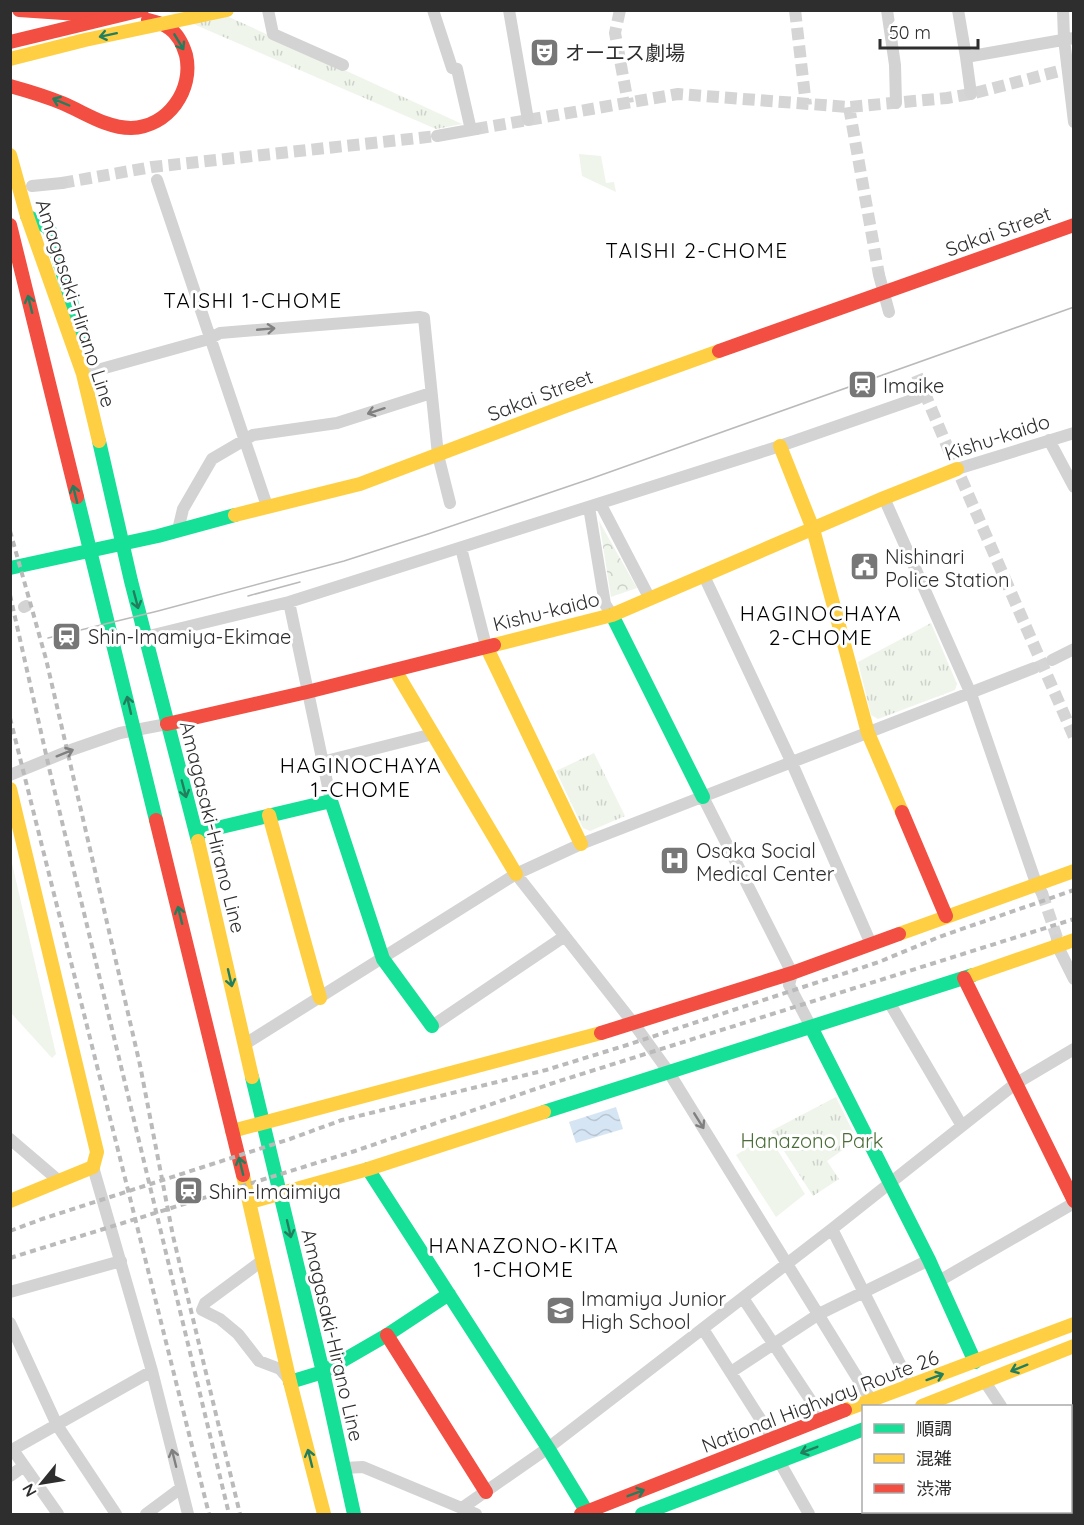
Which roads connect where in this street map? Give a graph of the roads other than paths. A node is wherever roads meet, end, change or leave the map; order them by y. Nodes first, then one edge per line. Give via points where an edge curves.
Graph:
1 (19, 10) edge
2 (142, 10) edge
3 (227, 10) edge
4 (433, 10) edge
5 (509, 10) edge
6 (887, 10) edge
7 (958, 10) edge
8 (1063, 10) edge
9 (271, 11) edge
10 (1069, 38) edge
11 (10, 42) edge
12 (966, 57) junction
13 (10, 58) edge
14 (343, 65) dead end
15 (1070, 69) edge
16 (10, 86) edge
17 (971, 94) dead end
18 (896, 103) dead end
19 (528, 120) dead end
20 (1074, 122) edge
21 (436, 136) tunnel mouth
22 (10, 155) edge
23 (156, 180) dead end
24 (62, 183) tunnel mouth
25 (32, 186) dead end
26 (10, 225) edge
27 (1074, 225) edge
28 (879, 275) tunnel mouth
29 (883, 292) junction
30 (889, 312) dead end
31 (209, 339) junction
32 (82, 374) junction
33 (431, 393) junction
34 (918, 398) dead end
35 (1073, 434) edge
36 (243, 440) junction
37 (1049, 440) junction
38 (780, 446) junction
39 (438, 455) junction
40 (957, 469) joint
41 (1074, 487) edge
42 (884, 498) junction
43 (450, 503) dead end
44 (594, 505) junction
45 (267, 506) junction
46 (813, 529) junction
47 (178, 530) junction
48 (122, 543) junction
49 (461, 548) junction
50 (89, 550) junction
51 (10, 568) edge
52 (704, 576) junction
53 (650, 599) junction
54 (289, 602) junction
55 (612, 615) junction
56 (145, 637) junction
57 (486, 646) junction
58 (1074, 649) edge
59 (1052, 660) dead end
60 (1034, 668) dead end
61 (395, 670) junction
62 (308, 692) junction
63 (971, 694) junction
64 (167, 724) junction
65 (135, 730) junction
66 (868, 733) junction
67 (433, 734) junction
68 (791, 761) junction
69 (322, 762) junction
70 (10, 775) edge
71 (10, 789) edge
72 (703, 797) junction
73 (331, 801) junction
74 (269, 815) junction
75 (196, 833) junction
76 (581, 844) junction
77 (1074, 871) edge
78 (516, 874) junction
79 (1039, 888) junction
80 (946, 916) junction
81 (565, 936) junction
82 (1074, 940) edge
83 (1057, 942) junction
84 (871, 944) junction
85 (383, 959) junction
86 (792, 973) junction
87 (964, 978) junction
88 (1074, 979) edge
89 (320, 998) junction
90 (889, 1002) junction
91 (634, 1024) junction
92 (432, 1026) joint
93 (811, 1027) junction
94 (245, 1044) junction
95 (1074, 1049) edge
96 (668, 1071) junction
97 (1015, 1084) junction
98 (263, 1123) junction
99 (962, 1126) junction
100 (232, 1131) junction
101 (10, 1139) edge
102 (93, 1167) junction
103 (368, 1168) junction
104 (58, 1180) junction
105 (891, 1184) junction
106 (281, 1194) junction
107 (10, 1201) edge
108 (250, 1202) junction
109 (1074, 1202) edge
110 (832, 1229) junction
111 (263, 1260) junction
112 (929, 1260) junction
113 (121, 1261) junction
114 (787, 1264) junction
115 (939, 1281) junction
116 (864, 1291) junction
117 (10, 1292) edge
118 (449, 1294) junction
119 (743, 1298) junction
120 (819, 1314) junction
121 (10, 1323) edge
122 (1074, 1324) edge
123 (703, 1329) junction
124 (387, 1335) junction
125 (774, 1345) junction
126 (1074, 1346) edge
127 (975, 1362) junction
128 (152, 1371) junction
129 (323, 1372) junction
130 (731, 1372) junction
131 (290, 1382) junction
132 (986, 1382) junction
133 (911, 1386) junction
134 (871, 1400) junction
135 (926, 1405) edge
136 (1000, 1405) edge
137 (823, 1419) junction
138 (57, 1425) junction
139 (862, 1430) edge
140 (773, 1439) junction
141 (548, 1448) junction
142 (12, 1450) edge
143 (778, 1461) junction
144 (24, 1466) junction
145 (344, 1468) junction
146 (10, 1476) edge
147 (181, 1488) junction
148 (486, 1492) junction
149 (462, 1508) junction
150 (584, 1513) edge
151 (58, 1515) edge
152 (116, 1515) edge
153 (146, 1515) edge
154 (188, 1515) edge
155 (324, 1515) edge
156 (354, 1515) edge
157 (477, 1515) edge
158 (642, 1515) edge
159 (808, 1515) edge

1 -> 16 main road, bridge via 149,20 169,28 188,59 188,78 183,95 161,119 126,128 44,95
2 - 11 main road, bridge
3 -> 13 main road, bridge
4 - 21 street via 452,68 457,69 474,130
5 - 19 street
6 - 18 street
7 - 12 street
8 - 10 street
9 - 14 street via 273,34
10 - 12 street
10 - 15 street
12 - 17 street
15 - 20 street
22 - 32 main road, Amagasaki-Hirano Line via 27,216 49,228 76,321 80,340 76,355
23 - 31 street
24 - 25 street
50 -> 26 main road, Amagasaki-Hirano Line
27 - 29 main road, Sakai Street
28 - 29 street
29 - 30 street
29 - 39 main road, Sakai Street
31 - 32 street
31 -> 33 street via 220,333 424,318
31 - 36 street
32 - 48 main road, Amagasaki-Hirano Line
33 -> 36 street via 337,423 253,435
33 - 39 street
34 - 38 street
35 - 37 street, Kishu-kaido
36 - 45 street
36 - 47 street via 212,459 183,509
37 - 40 street, Kishu-kaido
37 - 41 street
38 - 44 street
38 - 46 main road
39 - 43 street
39 - 45 main road, Sakai Street via 360,484
40 - 42 main road, Kishu-kaido
42 - 46 main road, Kishu-kaido
42 - 63 street
44 - 49 street
44 - 53 street
44 - 55 street via 605,604
45 - 47 main road, Sakai Street
46 - 52 main road, Kishu-kaido
46 - 66 main road
47 - 48 main road, Sakai Street
48 - 50 main road, Sakai Street
48 -> 56 main road, Amagasaki-Hirano Line
49 - 54 street
49 - 57 street
50 - 51 main road, Sakai Street
65 -> 50 main road, Amagasaki-Hirano Line
52 - 53 main road, Kishu-kaido
52 - 68 street
53 - 55 main road, Kishu-kaido
54 - 56 street
54 - 62 street
55 - 57 main road, Kishu-kaido
55 - 72 main road
56 - 64 main road, Amagasaki-Hirano Line
57 - 61 main road, Kishu-kaido
57 - 76 main road
58 - 59 street
60 - 63 street
61 - 62 main road, Kishu-kaido
61 - 67 main road
62 - 64 main road, Kishu-kaido
62 - 69 street
63 - 66 street
63 - 79 street
64 - 65 street, Kishu-kaido
64 -> 75 main road, Amagasaki-Hirano Line
70 -> 65 street, Kishu-kaido
100 -> 65 main road, Amagasaki-Hirano Line
66 - 68 street
66 - 80 main road
67 - 69 street
67 - 78 main road
68 - 72 street
68 - 84 street
69 - 73 street
71 - 102 main road via 95,1141
72 - 76 street
72 - 86 street
73 - 74 main road
73 - 85 main road
74 - 75 main road
74 - 89 main road
75 -> 94 main road, Amagasaki-Hirano Line
76 - 78 street
77 - 79 main road
78 - 81 street
78 - 85 street
79 - 80 main road
80 - 84 main road
81 - 91 street
81 - 92 street
82 - 83 main road
83 - 87 main road
83 - 88 street
84 - 86 main road
85 - 89 street
85 - 92 main road
86 - 91 main road
86 - 93 street via 789,985
87 - 90 main road
87 - 97 main road
89 - 94 street
90 - 93 main road
90 - 99 street
91 - 96 street
91 - 98 main road
93 - 96 main road
93 - 105 main road
94 - 98 main road, Amagasaki-Hirano Line
95 - 97 street
96 - 103 main road
96 -> 114 street
97 - 99 street
97 - 109 main road
98 - 100 main road
98 - 106 main road, Amagasaki-Hirano Line
99 - 105 street
108 -> 100 main road, Amagasaki-Hirano Line
101 - 104 street
102 - 104 main road
102 - 113 street
103 - 106 main road
103 - 118 main road
104 - 107 main road
105 - 110 street
105 - 112 main road
106 - 108 main road
106 -> 129 main road, Amagasaki-Hirano Line
108 - 111 main road, Amagasaki-Hirano Line
109 - 115 street
110 - 114 street
110 - 116 street
111 - 131 main road, Amagasaki-Hirano Line
111 - 131 street via 202,1310 220,1319 259,1361 280,1369
112 - 115 main road
112 - 116 street
113 - 117 street
113 - 128 street
114 - 119 street
114 - 120 street
115 - 127 main road
116 - 120 street
116 - 133 street
118 - 124 main road
118 - 141 main road
119 - 123 street
119 - 125 street
120 - 125 street
120 - 134 street
121 - 138 street
122 - 127 main road, National Highway Route 26
123 - 130 street
123 - 141 street
124 - 129 main road
124 - 148 main road
125 - 130 street
125 - 137 street
126 -> 132 main road
133 -> 127 main road, National Highway Route 26
128 - 138 street
147 -> 128 street
129 - 131 main road
129 - 145 main road, Amagasaki-Hirano Line
130 - 140 street
155 -> 131 main road, Amagasaki-Hirano Line
132 - 135 main road
132 - 136 street
133 - 134 main road, National Highway Route 26
134 - 137 main road, National Highway Route 26
137 - 140 main road, National Highway Route 26
138 - 142 street
138 - 152 street
139 -> 143 main road
150 -> 140 main road, National Highway Route 26
141 - 148 street
141 - 150 main road
142 - 144 street
143 - 158 main road
143 - 159 street
144 - 146 street
144 - 151 street
145 - 149 street via 363,1467
145 - 156 main road, Amagasaki-Hirano Line
147 - 153 street
147 - 154 street
148 - 149 street
149 - 157 street

